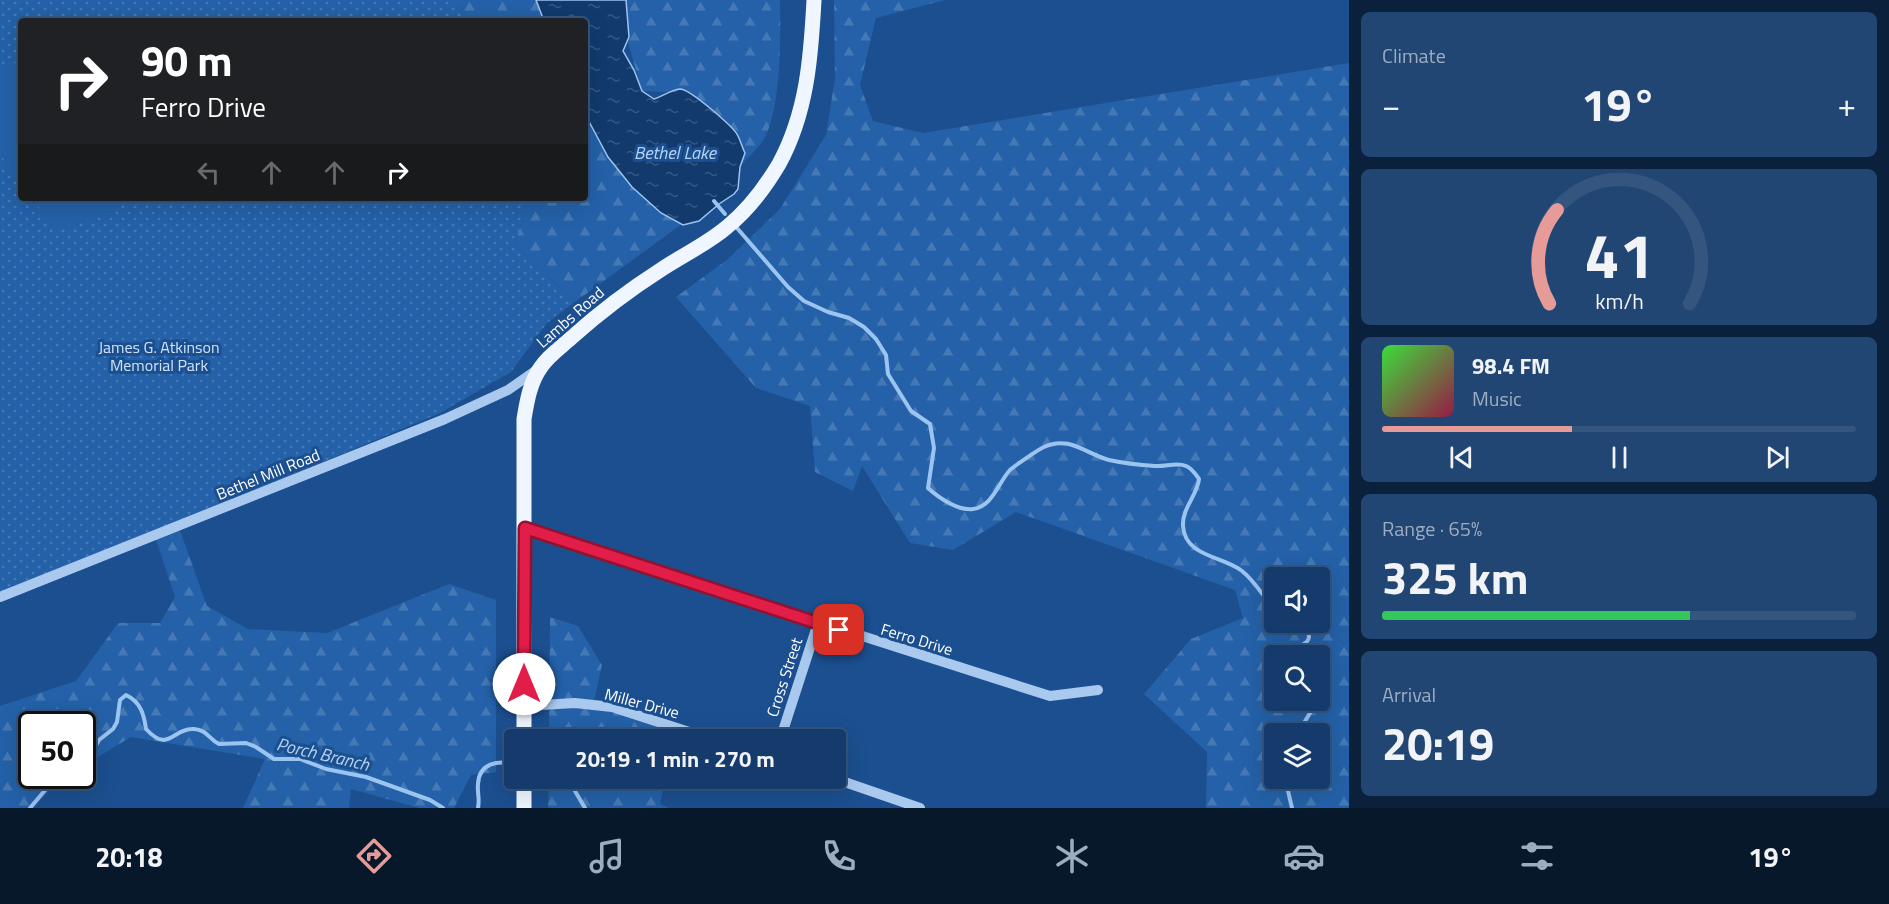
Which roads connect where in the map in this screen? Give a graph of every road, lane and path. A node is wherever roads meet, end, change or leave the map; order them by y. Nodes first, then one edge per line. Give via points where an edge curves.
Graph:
1 (814, 0) edge
2 (541, 367) junction
3 (525, 528) junction
4 (0, 597) edge
5 (818, 624) junction
6 (1098, 690) dead end
7 (524, 706) junction
8 (524, 729) edge
9 (680, 729) edge
10 (784, 729) edge
11 (846, 782) edge
12 (524, 789) edge
13 (524, 808) edge
14 (920, 808) edge

1 - 2 main road, Lambs Road via 803,102 793,136 778,166 737,218 600,312
2 - 3 main road, Lambs Road via 529,394 524,419
2 - 4 street, Bethel Mill Road via 508,390 445,419
3 - 5 street, Ferro Drive
3 - 7 main road, Lambs Road
5 - 6 street, Ferro Drive via 1050,696
5 - 10 street, Cross Street
7 - 8 main road, Lambs Road
7 - 9 street, Miller Drive via 568,703 612,707
11 - 14 street
12 - 13 main road

